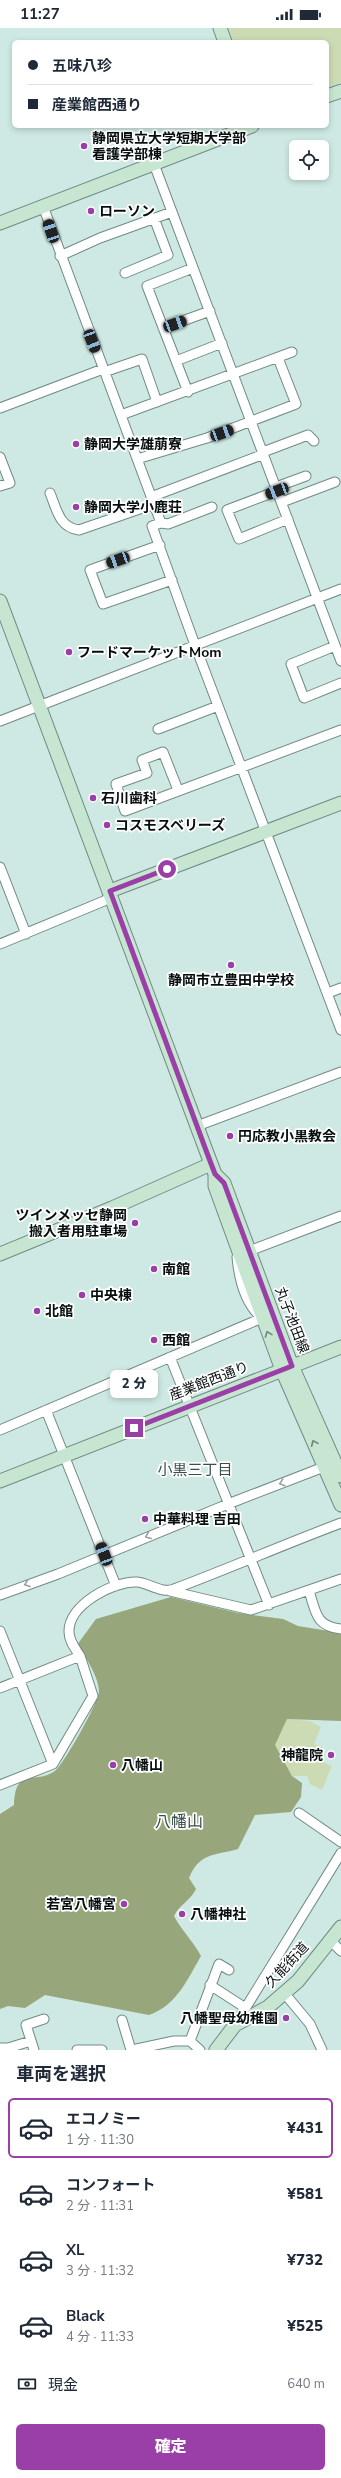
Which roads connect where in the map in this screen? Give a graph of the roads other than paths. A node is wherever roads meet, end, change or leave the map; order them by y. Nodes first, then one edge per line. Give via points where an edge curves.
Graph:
1 (220, 28) edge
2 (224, 40) edge
3 (341, 91) edge
4 (329, 95) edge
5 (247, 128) edge
6 (154, 164) junction
7 (43, 206) junction
8 (172, 212) junction
9 (154, 218) junction
10 (0, 223) edge
11 (60, 256) junction
12 (193, 268) junction
13 (125, 273) dead end
14 (210, 311) junction
15 (163, 328) junction
16 (222, 343) junction
17 (292, 352) dead end
18 (278, 358) junction
19 (176, 360) junction
20 (104, 371) junction
21 (234, 374) junction
22 (188, 392) junction
23 (157, 402) junction
24 (0, 408) edge
25 (121, 415) junction
26 (252, 422) junction
27 (314, 441) dead end
28 (264, 453) junction
29 (0, 457) edge
30 (137, 459) junction
31 (306, 476) dead end
32 (335, 482) dead end
33 (0, 486) edge
34 (277, 489) junction
35 (50, 493) dead end
36 (153, 500) junction
37 (282, 502) junction
38 (212, 507) dead end
39 (288, 519) junction
40 (161, 522) junction
41 (160, 545) junction
42 (172, 580) junction
43 (341, 589) edge
44 (317, 598) junction
45 (0, 601) edge
46 (195, 645) junction
47 (335, 646) junction
48 (341, 661) edge
49 (341, 683) edge
50 (39, 706) junction
51 (218, 706) junction
52 (0, 721) edge
53 (158, 729) dead end
54 (341, 730) edge
55 (242, 767) junction
56 (178, 790) junction
57 (341, 803) edge
58 (267, 832) junction
59 (0, 867) edge
60 (111, 893) junction
61 (26, 934) junction
62 (0, 944) edge
63 (341, 988) edge
64 (328, 993) junction
65 (341, 1030) edge
66 (341, 1072) edge
67 (198, 1126) junction
68 (211, 1164) junction
69 (341, 1216) edge
70 (242, 1250) junction
71 (0, 1254) edge
72 (262, 1318) junction
73 (341, 1347) edge
74 (170, 1357) junction
75 (287, 1368) junction
76 (189, 1406) junction
77 (46, 1410) junction
78 (0, 1430) edge
79 (65, 1456) junction
80 (330, 1463) edge
81 (341, 1476) edge
82 (0, 1481) edge
83 (228, 1504) junction
84 (341, 1505) edge
85 (341, 1523) edge
86 (104, 1554) junction
87 (250, 1558) junction
88 (341, 1579) edge
89 (116, 1586) junction
90 (169, 1591) junction
91 (309, 1591) junction
92 (0, 1595) edge
93 (269, 1605) junction
94 (341, 1629) edge
95 (0, 1631) edge
96 (80, 1656) junction
97 (19, 1680) junction
98 (0, 1688) edge
99 (53, 1764) junction
100 (0, 1785) edge
101 (299, 1813) dead end
102 (341, 1842) edge
103 (341, 1853) edge
104 (341, 1927) edge
105 (330, 1940) junction
106 (341, 1951) edge
107 (229, 1970) dead end
108 (210, 1985) junction
109 (285, 1994) junction
110 (244, 2007) junction
111 (44, 2019) dead end
112 (122, 2020) dead end
113 (235, 2025) junction
114 (190, 2041) junction
115 (32, 2046) edge
116 (0, 2048) edge
117 (77, 2050) edge
118 (102, 2050) edge
119 (132, 2050) edge
120 (200, 2050) edge
121 (216, 2050) edge
122 (322, 2050) edge

1 - 2 street
3 - 4 street
5 - 6 street
6 - 7 street
6 - 8 street
7 - 10 street
7 - 11 street
8 - 9 street
8 - 12 street
9 - 11 street
9 - 13 street via 168,255
11 - 20 street
12 - 14 street
12 - 15 street via 147,286
14 - 15 street
14 - 16 street
15 - 19 street
16 - 19 street
16 - 21 street
17 - 18 street
18 - 21 street
18 - 26 street via 296,404
19 - 22 street
20 - 23 street via 142,359
20 - 24 street
20 - 25 street
21 - 22 street
21 - 26 street
22 - 23 street
23 - 25 street
25 - 30 street
26 - 28 street
26 - 30 street
27 - 28 street via 308,435
28 - 34 street
28 - 36 street
29 - 33 street via 10,483
30 - 36 street
31 - 34 street
32 - 37 street
34 - 37 street
34 - 39 street via 227,510 239,539
35 - 36 street via 62,523 79,530
36 - 40 street
37 - 39 street
38 - 40 street via 168,524
39 - 44 street
40 - 41 street via 152,526
41 - 42 street
41 - 42 street via 90,570 103,604
42 - 46 street
43 - 44 street
44 - 46 street
44 - 47 street
45 - 50 street, 丸子池田線
46 - 50 street
46 - 51 street
47 - 48 street
47 - 49 street via 291,664 304,698
50 - 52 street
50 - 60 street, 丸子池田線
51 - 53 street
51 - 55 street
54 - 55 street
55 - 56 street
55 - 58 street
56 - 56 street via 163,752 142,760 147,773 116,784 125,811
57 - 58 street
58 - 60 street
58 - 64 street
59 - 61 street
60 - 61 street via 104,901
60 - 67 street, 丸子池田線
61 - 62 street
63 - 64 street
64 - 65 street
66 - 67 street
67 - 68 street, 丸子池田線
68 - 70 street, 丸子池田線 via 215,1186
68 - 71 street
69 - 70 street
70 - 72 street, 丸子池田線
70 - 75 street, 丸子池田線
72 - 74 street
75 -> 72 street, 丸子池田線
73 - 75 street, 産業館西通り
74 - 76 street
74 - 77 street
75 - 76 street, 産業館西通り
75 - 80 street, 丸子池田線
76 - 79 street, 産業館西通り
76 - 83 street
77 - 78 street
77 - 79 street
79 - 82 street, 産業館西通り
79 - 86 street
80 - 81 street, 丸子池田線
80 -> 83 street
80 - 84 street, 丸子池田線
83 -> 86 street
83 - 87 street
85 - 87 street
86 - 89 street
86 -> 92 street
87 - 90 street
87 - 93 street
88 - 91 street
89 - 90 street via 136,1582
89 - 96 street via 95,1595 77,1608 73,1615 69,1633
90 - 93 street via 240,1609 251,1610
91 - 93 street
91 - 94 street via 319,1621 329,1627
95 - 97 street
96 - 97 street
96 - 99 street via 93,1696
97 - 98 street
97 - 99 street
99 - 100 street
101 - 102 street
103 - 110 street
104 - 105 street, 久能街道
105 - 106 street
105 - 109 street, 久能街道
107 - 108 street via 219,1964
108 - 110 street
108 - 114 street
109 - 113 street, 久能街道 via 268,2007
109 - 122 street via 310,2024
110 - 113 street
111 - 115 street via 26,2024
112 - 119 street
113 - 121 street, 久能街道
114 - 119 street via 174,2041
114 - 120 street
115 - 116 street
117 - 118 street

